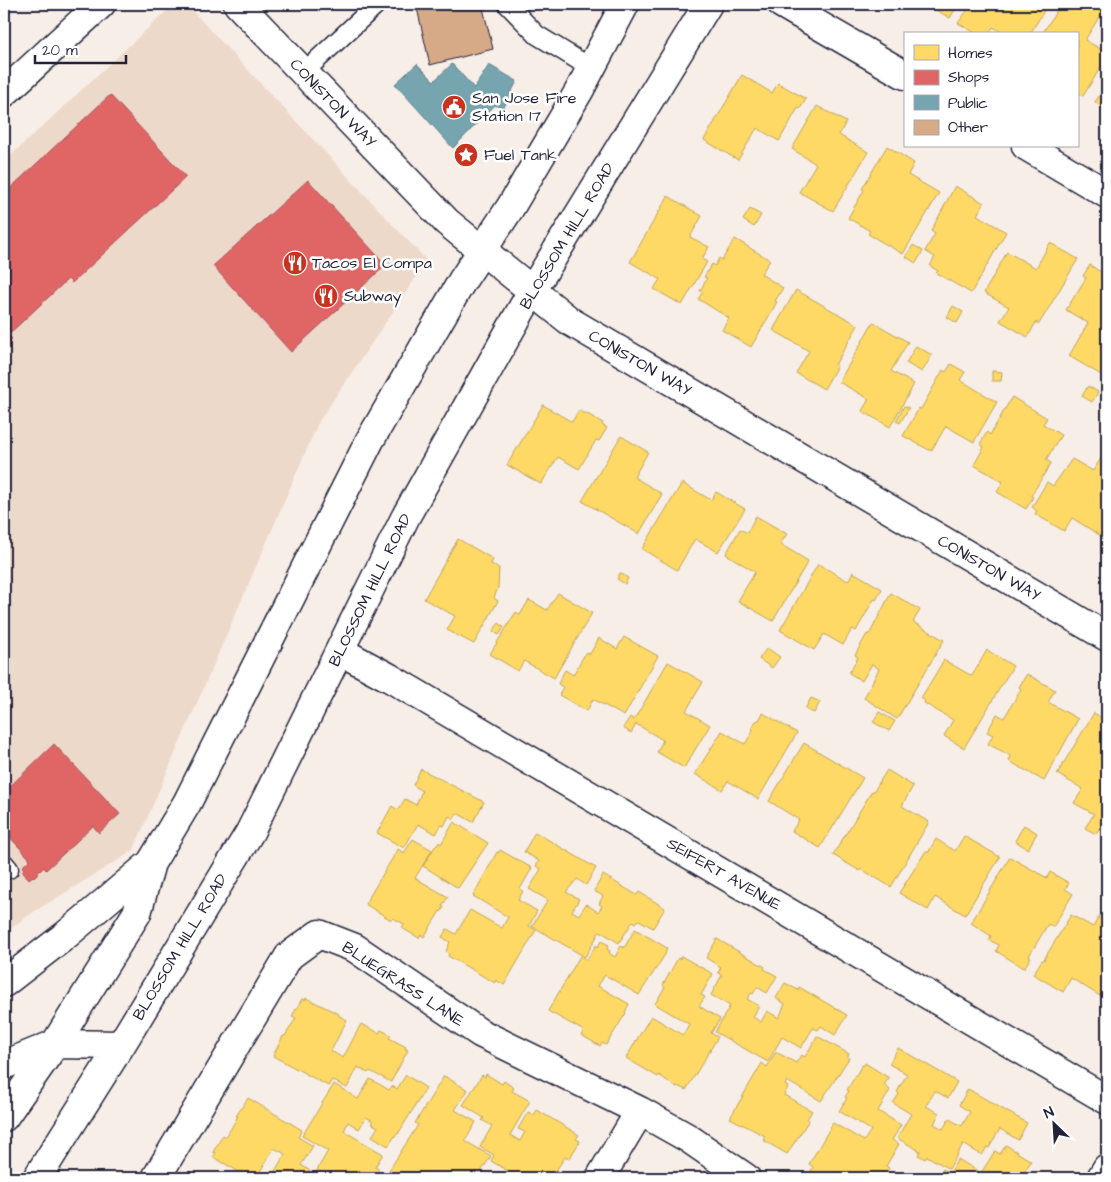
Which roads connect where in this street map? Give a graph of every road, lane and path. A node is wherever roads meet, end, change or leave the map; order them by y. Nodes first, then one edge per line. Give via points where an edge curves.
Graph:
1 (101, 4) edge
2 (238, 4) edge
3 (377, 4) edge
4 (507, 4) edge
5 (625, 4) edge
6 (708, 4) edge
7 (782, 4) edge
8 (591, 68) junction
9 (304, 72) junction
10 (904, 74) edge
11 (4, 92) edge
12 (1029, 148) edge
13 (1107, 194) edge
14 (482, 251) junction
15 (532, 291) junction
16 (1107, 637) edge
17 (340, 651) junction
18 (150, 863) junction
19 (4, 983) edge
20 (55, 1044) junction
21 (121, 1045) junction
22 (4, 1065) edge
23 (1107, 1100) edge
24 (640, 1111) junction
25 (4, 1117) edge
26 (1107, 1168) edge
27 (37, 1178) edge
28 (156, 1178) edge
29 (600, 1178) edge
30 (746, 1178) edge
31 (1101, 1178) edge

1 - 11 street
2 - 9 street, CONISTON WAY
3 - 9 lane
4 - 8 lane via 536,35
5 - 8 street
6 - 15 street, BLOSSOM HILL ROAD
7 - 10 street
8 - 14 street
9 - 14 street, CONISTON WAY via 447,222
12 - 13 street
14 - 15 street, CONISTON WAY
14 - 18 street via 370,440 201,777
15 - 16 street, CONISTON WAY via 571,322
15 - 17 street, BLOSSOM HILL ROAD via 406,516
17 - 21 street, BLOSSOM HILL ROAD via 250,832
17 - 23 street, SEIFERT AVENUE
18 - 19 street via 66,936
18 - 20 street via 138,913
20 - 21 street
20 - 22 street
20 - 25 street
21 - 27 street, BLOSSOM HILL ROAD
24 - 28 street, BLUEGRASS LANE via 480,1033 355,948 319,934 289,956
24 - 29 street
24 - 30 street, BLUEGRASS LANE via 688,1138
26 - 31 street

